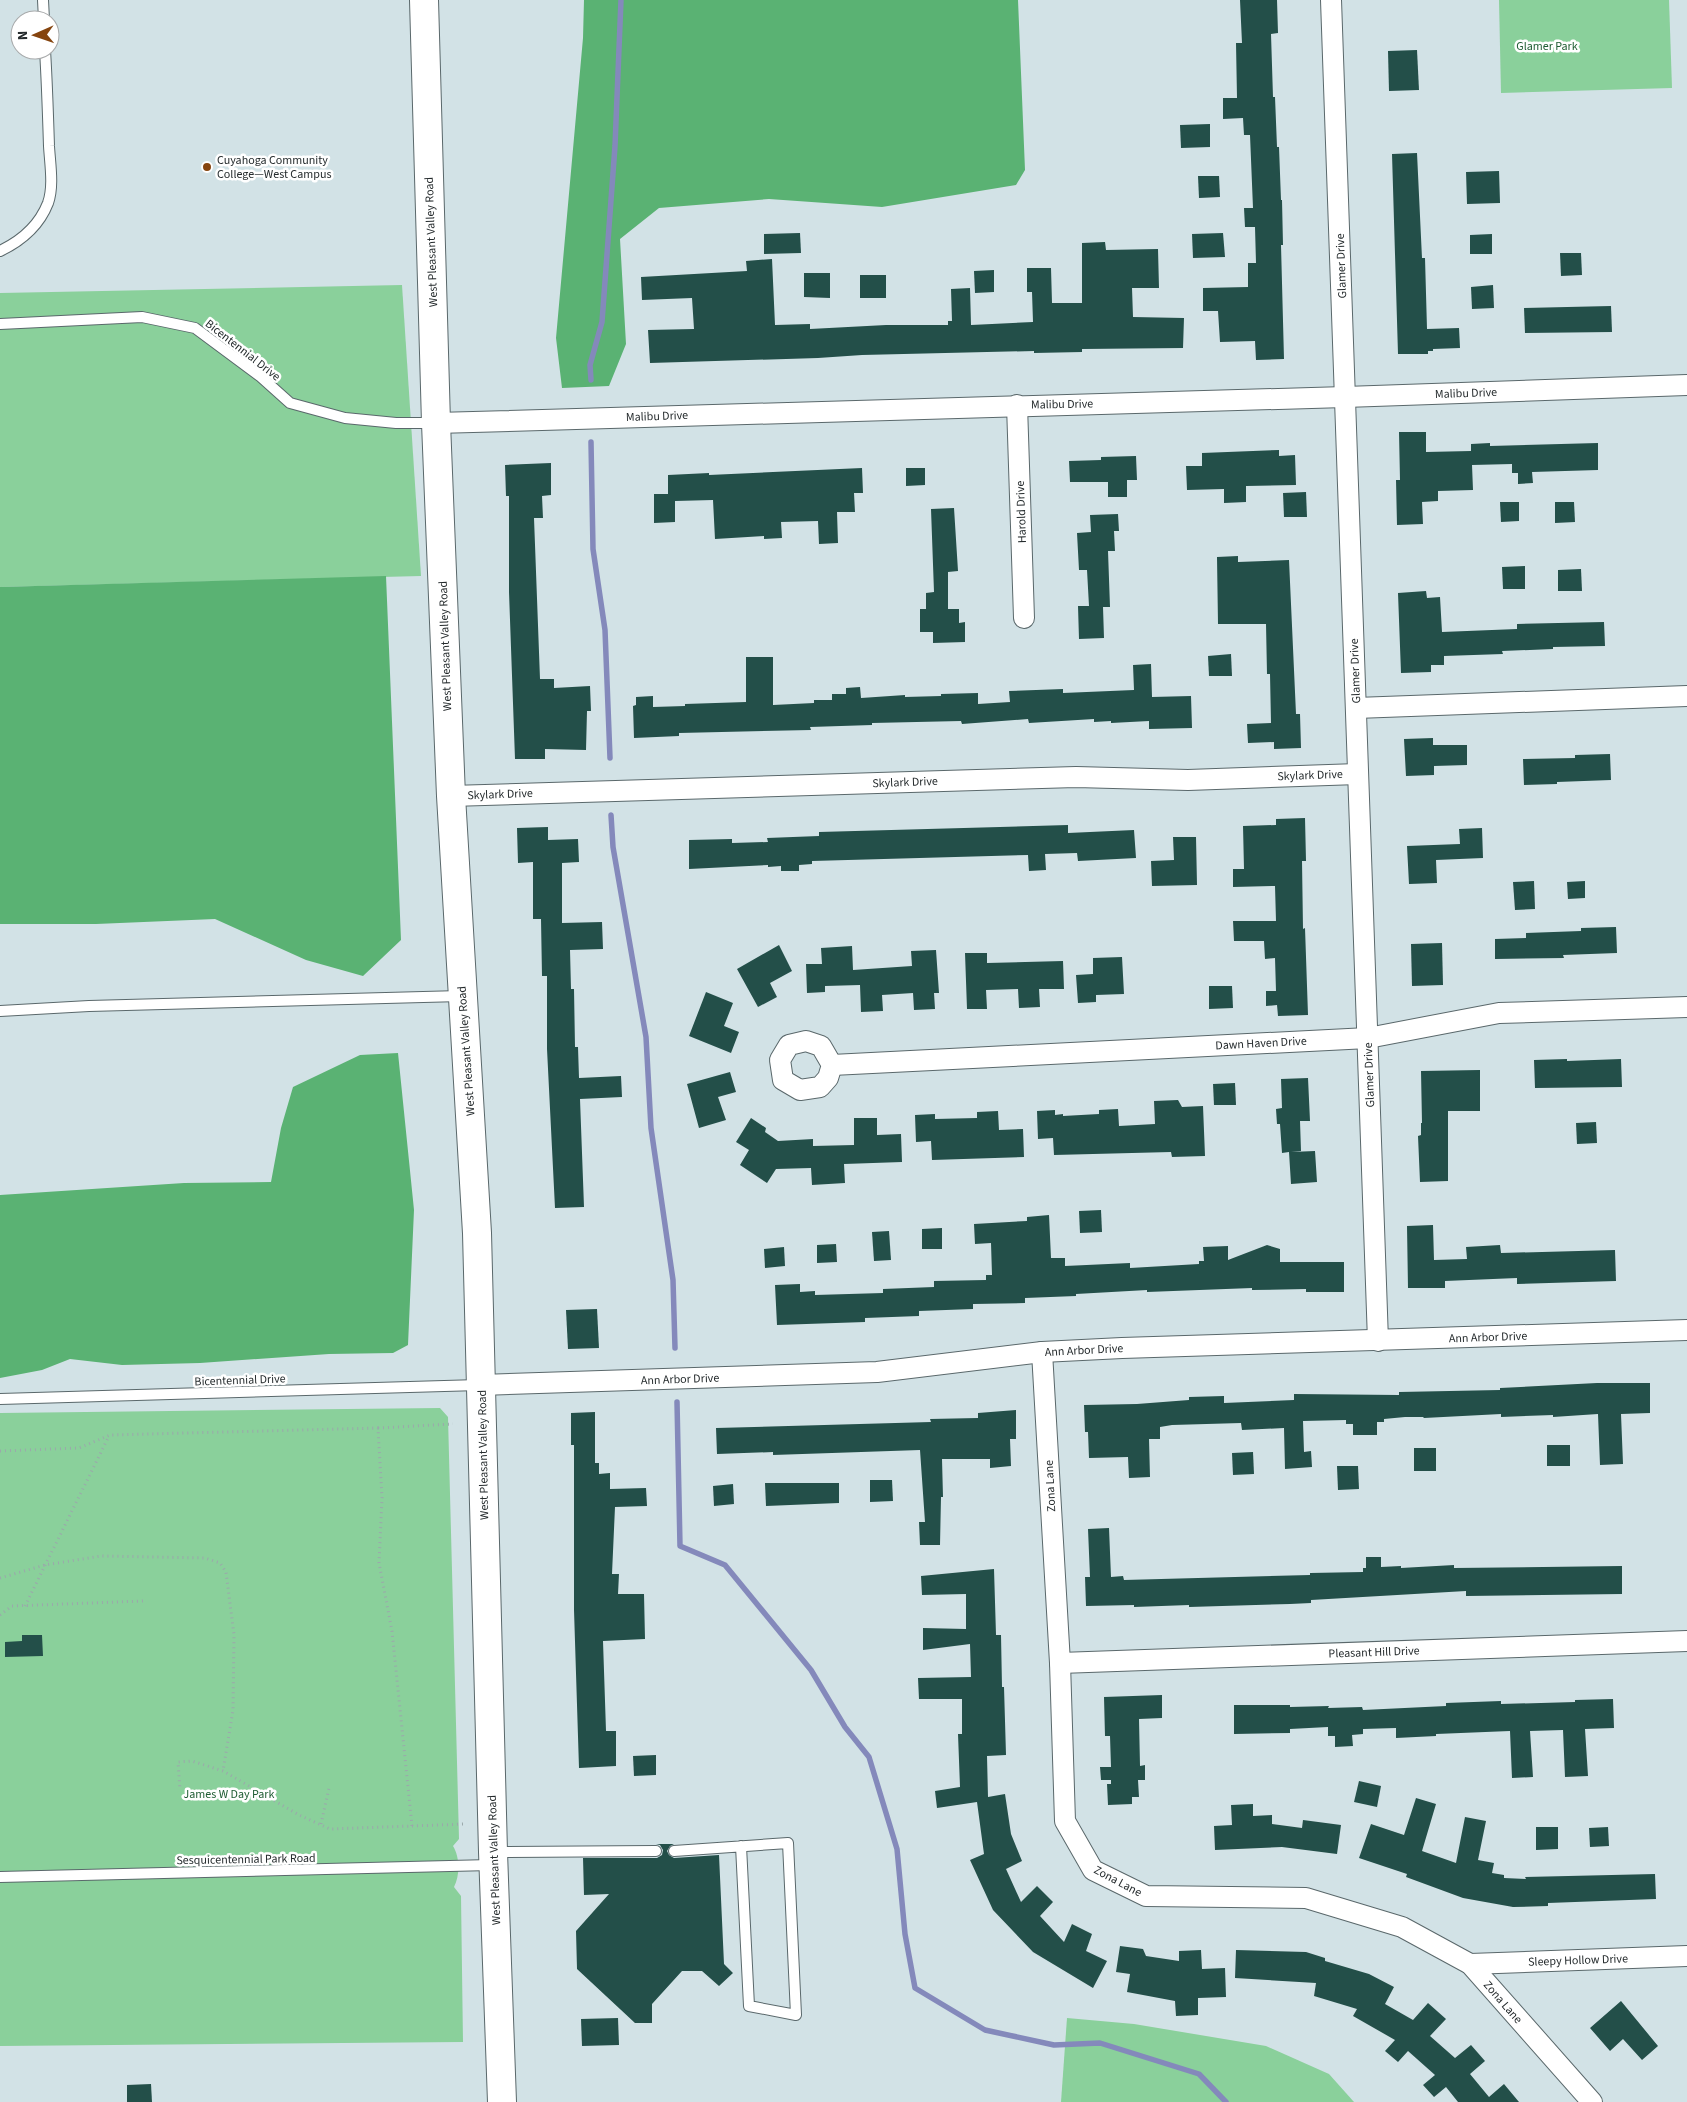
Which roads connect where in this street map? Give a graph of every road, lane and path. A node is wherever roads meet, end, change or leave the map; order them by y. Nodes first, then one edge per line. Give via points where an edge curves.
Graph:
1 (424, 0) edge
2 (1331, 0) edge
3 (45, 60) edge
4 (0, 251) edge
5 (0, 324) edge
6 (1687, 385) edge
7 (1345, 397) junction
8 (1018, 405) junction
9 (436, 423) junction
10 (1024, 618) dead end
11 (1687, 696) edge
12 (1356, 708) junction
13 (1358, 774) junction
14 (452, 796) junction
15 (462, 996) junction
16 (1687, 1007) edge
17 (0, 1011) edge
18 (1368, 1038) junction
19 (832, 1065) dead end
20 (1687, 1330) edge
21 (1378, 1341) junction
22 (1042, 1352) junction
23 (481, 1385) junction
24 (0, 1399) edge
25 (453, 1424) dead end
26 (378, 1428) junction
27 (110, 1435) junction
28 (0, 1451) edge
29 (46, 1565) junction
30 (0, 1578) edge
31 (143, 1601) dead end
32 (25, 1606) junction
33 (0, 1614) edge
34 (1687, 1641) edge
35 (1060, 1663) junction
36 (223, 1771) junction
37 (329, 1788) dead end
38 (180, 1790) dead end
39 (321, 1824) junction
40 (465, 1824) dead end
41 (412, 1826) junction
42 (741, 1846) junction
43 (674, 1850) dead end
44 (656, 1851) dead end
45 (493, 1858) junction
46 (0, 1877) edge
47 (1687, 1956) edge
48 (1470, 1964) junction
49 (502, 2102) edge
50 (1592, 2102) edge

1 - 9 main road, West Pleasant Valley Road
2 - 7 street, Glamer Drive
3 - 4 lane via 51,180 48,202 40,220 14,244
5 - 9 lane, Bicentennial Drive via 142,317 195,328 290,403 345,418
6 - 7 street, Malibu Drive
7 - 8 street, Malibu Drive
7 - 12 street, Glamer Drive
8 - 9 street, Malibu Drive
8 - 10 street, Harold Drive
9 - 14 main road, West Pleasant Valley Road
11 - 12 street
12 - 13 street, Glamer Drive
13 - 14 street, Skylark Drive via 1188,780 1076,777
13 - 18 street, Glamer Drive
14 - 15 main road, West Pleasant Valley Road
15 - 17 lane
15 - 23 main road, West Pleasant Valley Road via 477,1233
16 - 18 street, Dawn Haven Drive via 1498,1013
18 - 19 street, Dawn Haven Drive
18 - 21 street, Glamer Drive
20 - 21 street, Ann Arbor Drive
21 - 22 street, Ann Arbor Drive
22 - 23 street, Ann Arbor Drive via 878,1372
22 - 35 street, Zona Lane
23 - 24 lane, Bicentennial Drive
23 - 45 main road, West Pleasant Valley Road
25 - 26 path
26 - 27 path
26 - 41 path via 382,1498 378,1564 392,1631
27 - 28 path via 79,1448
27 - 29 path
29 - 30 path
29 - 32 path
29 - 36 path via 101,1556 205,1558 220,1563 226,1572 234,1635 233,1710
31 - 32 path
32 - 33 path via 12,1606
34 - 35 street, Pleasant Hill Drive
35 - 48 street, Zona Lane via 1065,1821 1093,1870 1146,1896 1306,1898 1402,1927
36 - 38 path via 192,1761 178,1762
36 - 39 path via 299,1815
37 - 39 path
39 - 41 path via 330,1829
40 - 41 path
42 - 42 lane via 749,2006 796,2015 788,1843
42 - 43 lane
44 - 45 lane, Sesquicentennial Park Road
45 - 46 lane, Sesquicentennial Park Road
45 - 49 main road, West Pleasant Valley Road
47 - 48 street, Sleepy Hollow Drive
48 - 50 street, Zona Lane

